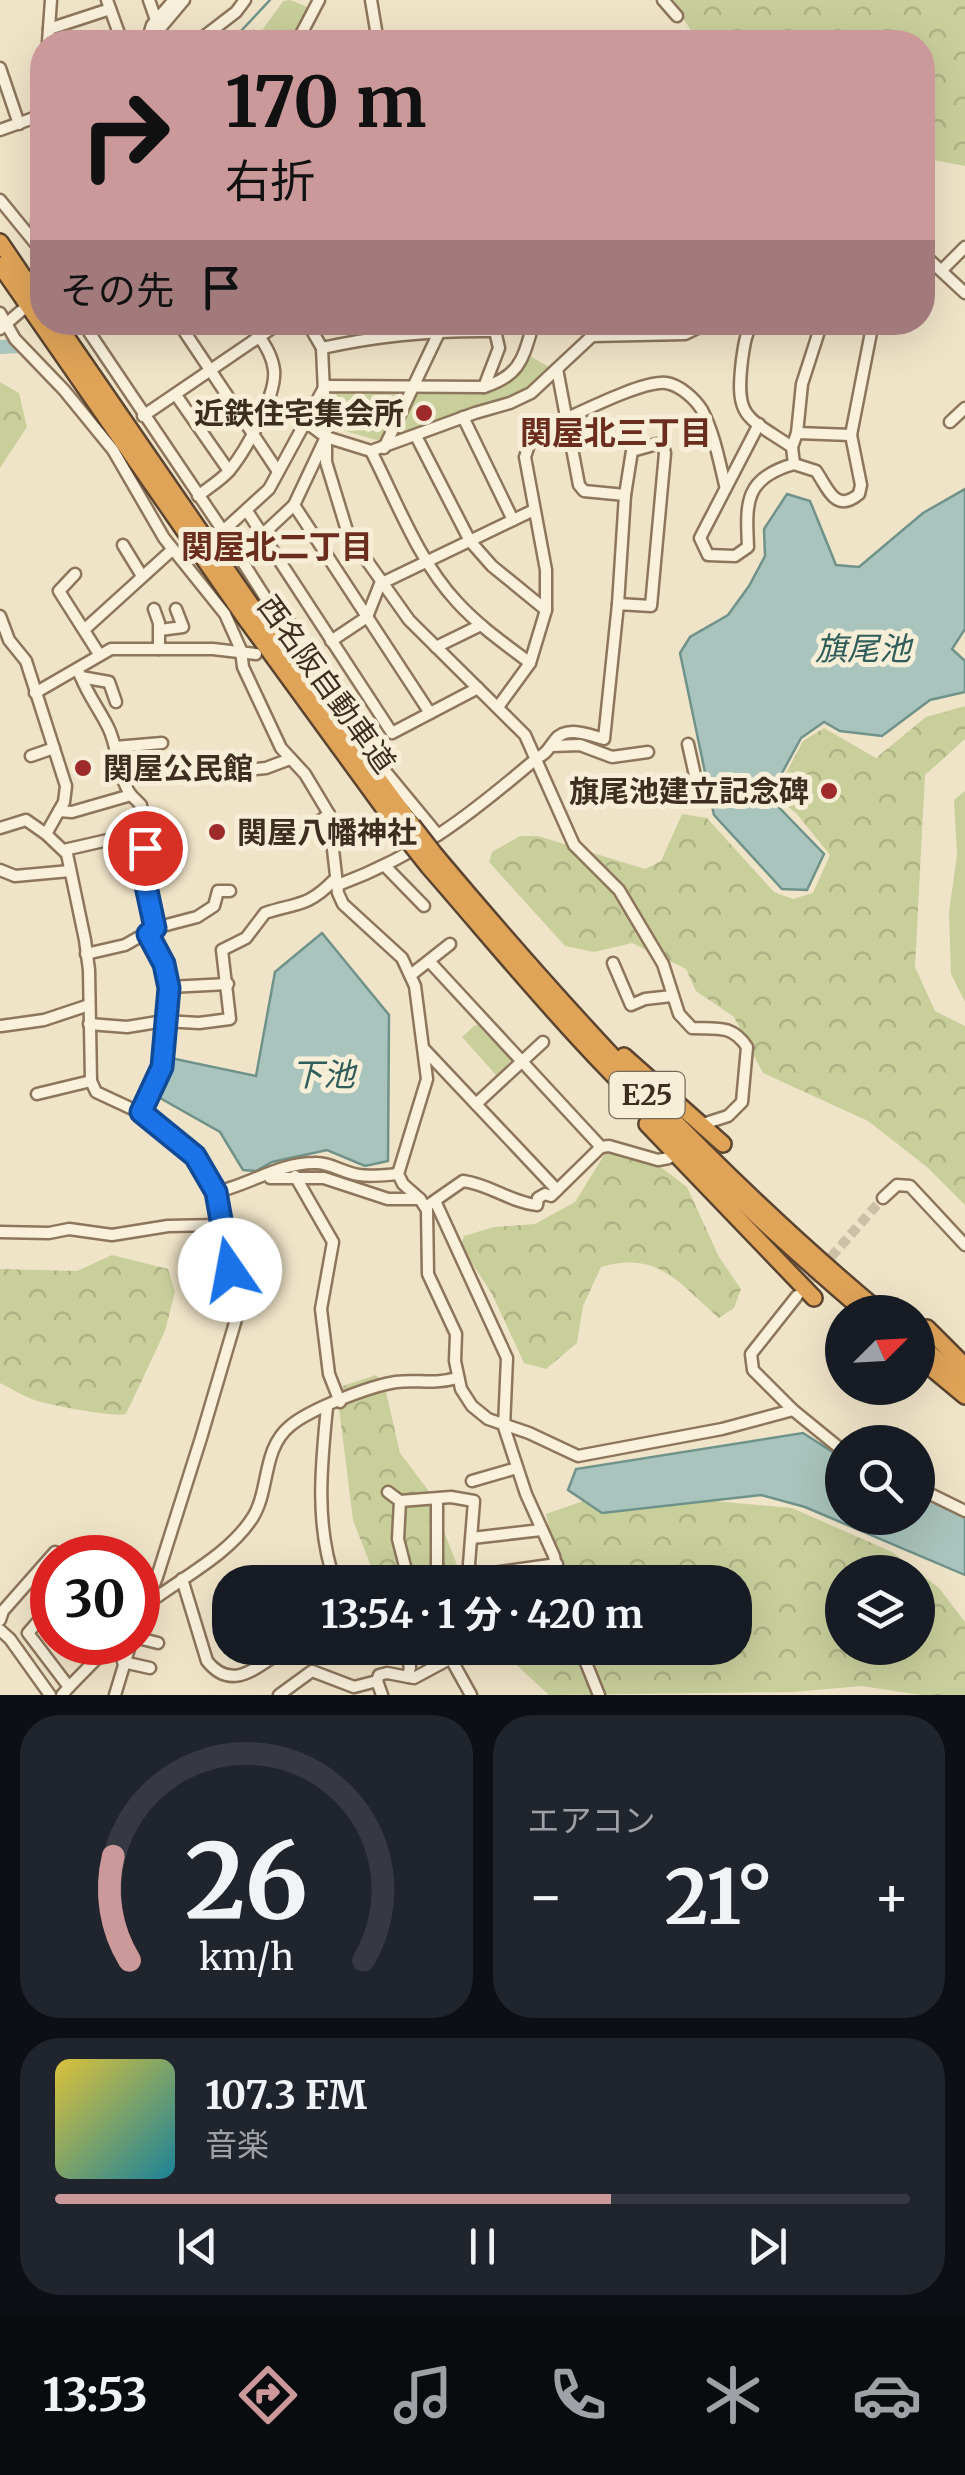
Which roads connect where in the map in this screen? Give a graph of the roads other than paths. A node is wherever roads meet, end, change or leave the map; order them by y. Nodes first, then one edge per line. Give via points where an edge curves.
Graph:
1 (51, 0) edge
2 (150, 0) edge
3 (174, 0) edge
4 (184, 0) edge
5 (245, 0) edge
6 (319, 0) edge
7 (372, 0) edge
8 (663, 0) edge
9 (109, 5) edge
10 (677, 16) dead end
11 (156, 20) junction
12 (48, 29) joint
13 (118, 30) edge
14 (152, 30) edge
15 (159, 30) edge
16 (212, 30) edge
17 (303, 30) edge
18 (376, 30) edge
19 (0, 68) edge
20 (30, 119) edge
21 (19, 124) junction
22 (0, 130) edge
23 (0, 200) edge
24 (30, 238) edge
25 (0, 242) edge
26 (965, 247) edge
27 (935, 264) edge
28 (0, 265) edge
29 (942, 270) junction
30 (30, 286) edge
31 (965, 294) edge
32 (30, 308) edge
33 (20, 311) dead end
34 (2, 321) edge
35 (49, 335) edge
36 (65, 335) edge
37 (91, 335) edge
38 (187, 335) edge
39 (314, 335) edge
40 (388, 335) edge
41 (439, 335) edge
42 (496, 335) edge
43 (530, 335) edge
44 (639, 335) edge
45 (746, 335) edge
46 (818, 335) edge
47 (870, 335) edge
48 (259, 336) joint
49 (322, 348) junction
50 (558, 369) junction
51 (211, 370) junction
52 (325, 386) junction
53 (484, 387) junction
54 (412, 389) junction
55 (176, 395) junction
56 (965, 408) edge
57 (143, 416) junction
58 (463, 418) junction
59 (569, 418) junction
60 (304, 421) junction
61 (950, 422) dead end
62 (759, 424) junction
63 (253, 432) junction
64 (797, 433) junction
65 (850, 434) junction
66 (416, 436) junction
67 (326, 437) junction
68 (792, 446) junction
69 (384, 448) junction
70 (372, 451) junction
71 (794, 464) junction
72 (278, 470) junction
73 (229, 472) junction
74 (725, 484) junction
75 (198, 496) junction
76 (625, 496) junction
77 (294, 505) junction
78 (534, 510) junction
79 (247, 511) junction
80 (514, 520) junction
81 (263, 534) junction
82 (218, 536) junction
83 (470, 540) junction
84 (123, 545) dead end
85 (172, 550) junction
86 (426, 561) junction
87 (74, 574) dead end
88 (142, 576) junction
89 (380, 584) junction
90 (618, 604) junction
91 (154, 609) dead end
92 (176, 609) dead end
93 (546, 610) junction
94 (0, 616) edge
95 (367, 617) junction
96 (480, 625) junction
97 (85, 629) junction
98 (160, 630) junction
99 (324, 630) junction
100 (301, 640) junction
101 (331, 641) junction
102 (436, 647) junction
103 (159, 649) junction
104 (100, 654) junction
105 (241, 654) junction
106 (256, 654) dead end
107 (530, 664) junction
108 (79, 672) junction
109 (478, 688) junction
110 (35, 693) junction
111 (116, 702) dead end
112 (498, 707) junction
113 (430, 713) junction
114 (162, 743) dead end
115 (688, 744) dead end
116 (552, 746) junction
117 (115, 747) junction
118 (54, 748) junction
119 (648, 752) dead end
120 (31, 756) dead end
121 (536, 758) junction
122 (290, 759) junction
123 (229, 772) dead end
124 (131, 795) junction
125 (700, 798) dead end
126 (59, 811) junction
127 (329, 814) junction
128 (0, 828) edge
129 (407, 829) junction
130 (143, 832) junction
131 (436, 832) junction
132 (46, 834) junction
133 (301, 835) dead end
134 (64, 850) junction
135 (433, 861) junction
136 (386, 867) junction
137 (0, 870) edge
138 (70, 871) junction
139 (338, 883) junction
140 (230, 891) dead end
141 (424, 906) dead end
142 (151, 931) junction
143 (450, 944) dead end
144 (86, 954) junction
145 (429, 961) junction
146 (613, 963) dead end
147 (412, 974) junction
148 (228, 984) junction
149 (169, 987) junction
150 (548, 988) junction
151 (672, 996) junction
152 (89, 1005) junction
153 (164, 1021) junction
154 (88, 1024) junction
155 (1, 1026) edge
156 (543, 1042) dead end
157 (424, 1049) junction
158 (593, 1054) junction
159 (522, 1063) junction
160 (90, 1081) junction
161 (37, 1094) dead end
162 (476, 1104) junction
163 (141, 1112) junction
164 (706, 1123) dead end
165 (723, 1144) dead end
166 (601, 1147) junction
167 (668, 1158) dead end
168 (398, 1174) junction
169 (294, 1176) junction
170 (256, 1179) junction
171 (557, 1190) junction
172 (216, 1192) junction
173 (882, 1198) dead end
174 (426, 1202) junction
175 (220, 1225) junction
176 (0, 1232) edge
177 (965, 1244) edge
178 (845, 1295) edge
179 (862, 1295) edge
180 (806, 1297) joint
181 (935, 1339) edge
182 (935, 1358) edge
183 (965, 1366) edge
184 (935, 1371) edge
185 (458, 1378) junction
186 (965, 1383) edge
187 (965, 1396) edge
188 (340, 1402) junction
189 (327, 1407) junction
190 (793, 1410) junction
191 (504, 1426) junction
192 (825, 1436) edge
193 (516, 1468) junction
194 (472, 1481) dead end
195 (388, 1492) dead end
196 (935, 1496) edge
197 (437, 1499) junction
198 (400, 1501) junction
199 (965, 1511) edge
200 (542, 1530) junction
201 (472, 1538) junction
202 (160, 1563) edge
203 (557, 1564) joint
204 (329, 1565) edge
205 (404, 1565) edge
206 (434, 1565) edge
207 (472, 1565) edge
208 (550, 1565) edge
209 (182, 1579) junction
210 (30, 1580) edge
211 (160, 1591) edge
212 (0, 1620) edge
213 (0, 1630) edge
214 (49, 1665) edge
215 (91, 1665) edge
216 (123, 1665) edge
217 (136, 1665) edge
218 (265, 1665) edge
219 (409, 1665) edge
220 (439, 1665) edge
221 (454, 1665) edge
222 (587, 1665) edge
223 (150, 1668) dead end
224 (408, 1677) junction
225 (377, 1681) junction
226 (66, 1691) edge
227 (118, 1694) edge
228 (50, 1695) edge
229 (280, 1695) edge
230 (382, 1695) edge
231 (471, 1695) edge
232 (599, 1695) edge

1 - 12 street
2 - 11 street
3 - 11 street
4 - 15 street
5 - 16 street
6 - 17 street
7 - 18 street
8 - 10 street
9 - 12 street
9 - 13 street
11 - 14 street
19 - 21 street
20 - 21 street
21 - 22 street
23 - 24 street
25 - 30 highway
26 - 29 street
27 - 29 street
28 - 32 highway, 西名阪自動車道 / E25
29 - 31 street
33 - 34 street
34 - 85 street via 113,450
35 - 129 highway, 西名阪自動車道 / E25 via 254,630
36 - 129 highway, 西名阪自動車道 / E25
37 - 57 street
38 - 51 street
39 - 49 street
40 - 49 street
41 - 54 street
42 - 53 street via 499,348
43 - 53 street via 514,374
44 - 50 street via 592,336
45 - 62 street via 739,403
46 - 64 street via 802,384
47 - 65 street
48 - 51 street
48 - 63 street via 274,377
49 - 52 street
50 - 58 street via 523,398
50 - 59 street
51 - 55 street
51 - 63 street
52 - 54 street
52 - 60 street
52 - 67 street
53 - 54 street
54 - 69 street
55 - 57 street
55 - 73 street
56 - 61 street
57 - 75 street
58 - 66 street
58 - 80 street
59 - 74 street via 650,384 670,383 701,407
59 - 76 street via 579,485
59 - 78 street via 543,428 524,457
60 - 67 street
60 - 72 street
62 - 68 street
62 - 74 street
63 - 72 street
63 - 73 street
64 - 65 street
64 - 68 street
65 - 71 street via 860,485 852,500 832,499 816,471
66 - 69 street
66 - 83 street
67 - 70 street
67 - 77 street
67 - 89 street via 341,516
68 - 71 street
69 - 70 street
70 - 86 street
71 - 74 street via 774,470 748,497 748,548 735,556 708,555 700,538
72 - 79 street
73 - 75 street
75 - 82 street
76 - 90 street
76 - 90 street via 632,451 663,446 651,606
77 - 81 street
77 - 95 street
78 - 80 street
78 - 93 street
79 - 81 street
79 - 82 street
80 - 83 street
81 - 99 street
82 - 100 street
83 - 86 street
83 - 93 street
84 - 88 street
85 - 88 street
85 - 105 street via 225,614
86 - 89 street
86 - 96 street
87 - 97 street via 59,591
88 - 97 street
89 - 95 street
89 - 102 street
90 - 116 street via 604,738 564,732
91 - 98 street
92 - 98 street via 183,627
93 - 107 street
94 - 110 street via 26,661
95 - 101 street
95 - 113 street
96 - 102 street
96 - 107 street
97 - 104 street
98 - 103 street
99 - 100 street
99 - 101 street
100 - 131 street via 376,760
101 - 113 street via 392,733
102 - 109 street
103 - 104 street
103 - 105 street
104 - 108 street
105 - 106 street
105 - 122 street
107 - 112 street
108 - 110 street
108 - 111 street via 109,682
108 - 117 street
109 - 112 street
109 - 113 street
110 - 118 street
112 - 121 street
114 - 117 street
115 - 125 street
116 - 119 street via 580,745 612,757
116 - 121 street
117 - 124 street
118 - 120 street
118 - 126 street via 66,786
121 - 131 street via 467,817
121 - 151 street via 574,845 619,890 656,950
122 - 123 street
122 - 127 street
124 - 126 street
124 - 130 street via 141,805
126 - 132 street
127 - 133 street
127 - 139 street
128 - 132 street via 26,820
129 - 135 highway, 西名阪自動車道 / E25, bridge
130 - 134 street
130 - 142 street
131 - 136 street
132 - 134 street
134 - 138 street
135 - 150 highway, 西名阪自動車道 / E25
135 - 158 highway, 西名阪自動車道 / E25
136 - 139 street
136 - 141 street
137 - 138 street via 15,876
138 - 144 street
139 - 147 street via 343,904
139 - 148 street via 304,904 264,912 246,938 222,950
140 - 142 street via 218,891 214,906 197,917
142 - 144 street
142 - 149 street
143 - 145 street
144 - 152 street
145 - 147 street
145 - 159 street
146 - 151 street via 631,1005
147 - 157 street
148 - 149 street
148 - 153 street via 230,1018
149 - 153 street
150 - 165 highway
150 - 179 highway, 西名阪自動車道 / E25 via 666,1114
151 - 164 street via 686,1024 721,1026 747,1047 742,1102 728,1116
152 - 154 street
152 - 155 street
153 - 154 street
153 - 163 street via 162,1067
154 - 160 street
156 - 159 street
157 - 162 street
157 - 168 street via 425,1090
158 - 178 highway, 西名阪自動車道 / E25 via 728,1190
158 - 180 highway via 594,1067
159 - 162 street
159 - 166 street
160 - 161 street
160 - 163 street via 96,1092
162 - 171 street
163 - 172 street via 195,1156
166 - 167 street
166 - 171 street
168 - 170 street via 360,1175 309,1163
168 - 174 street
169 - 170 street
169 - 174 street
169 - 188 street via 333,1242 321,1309 329,1374
170 - 172 street
171 - 174 street via 537,1205 526,1204 462,1181
172 - 175 street
173 - 177 street via 897,1185 910,1186
174 - 185 street via 428,1274 456,1334
174 - 191 street via 507,1358
175 - 176 street via 112,1235
175 - 202 street via 226,1262 240,1290 239,1315
180 - 190 street via 750,1362
181 - 183 highway
182 - 186 highway
184 - 187 highway
185 - 188 street via 391,1383
185 - 191 street via 472,1406
188 - 189 street
189 - 204 street via 321,1526
189 - 209 street via 286,1428 245,1528
190 - 191 street via 590,1455 568,1453
190 - 192 street
191 - 193 street
193 - 194 street
193 - 200 street
195 - 198 street
196 - 199 street
197 - 198 street
197 - 201 street via 474,1502
197 - 206 street
198 - 205 street
200 - 201 street
200 - 203 street
201 - 207 street
203 - 208 street
209 - 211 street
209 - 218 street via 214,1671 240,1676
210 - 212 street
213 - 228 street
214 - 226 street
215 - 226 street
216 - 227 street
217 - 223 street
219 - 224 street
220 - 224 street
221 - 231 street
222 - 232 street
224 - 225 street via 387,1673
225 - 229 street via 354,1687 312,1671
225 - 230 street

